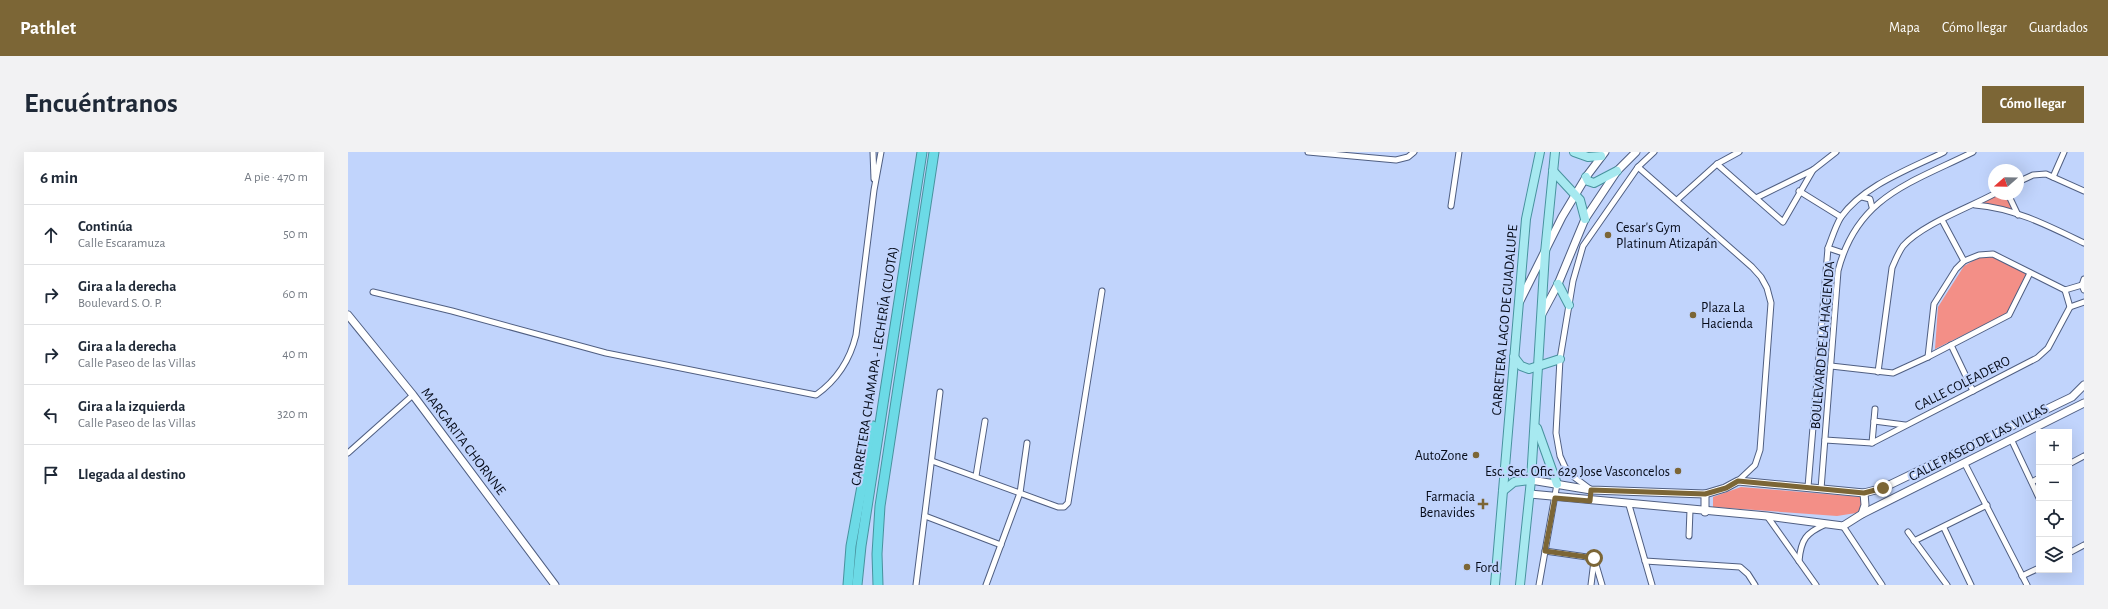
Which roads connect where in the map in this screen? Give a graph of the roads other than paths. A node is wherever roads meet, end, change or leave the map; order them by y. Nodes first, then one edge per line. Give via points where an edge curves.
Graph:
1 (873, 152) edge
2 (881, 152) edge
3 (922, 152) edge
4 (934, 152) edge
5 (1308, 152) edge
6 (1414, 152) edge
7 (1459, 152) edge
8 (1540, 152) edge
9 (1555, 152) edge
10 (1574, 152) edge
11 (1636, 152) edge
12 (1654, 152) edge
13 (1739, 152) edge
14 (1836, 152) edge
15 (1944, 152) edge
16 (1973, 152) edge
17 (2064, 152) edge
18 (1603, 154) edge
19 (1717, 164) junction
20 (1638, 168) junction
21 (1617, 170) junction
22 (1813, 170) junction
23 (1553, 171) junction
24 (1586, 177) junction
25 (2053, 177) junction
26 (2024, 179) edge
27 (874, 190) junction
28 (1799, 191) junction
29 (2084, 191) edge
30 (1576, 195) junction
31 (1862, 196) junction
32 (1988, 197) edge
33 (1756, 198) junction
34 (1677, 200) junction
35 (2011, 200) edge
36 (1974, 205) junction
37 (1452, 206) dead end
38 (1872, 207) junction
39 (2018, 215) junction
40 (1841, 217) junction
41 (1585, 219) junction
42 (1942, 220) junction
43 (2084, 243) edge
44 (1828, 248) junction
45 (1545, 253) junction
46 (1843, 253) junction
47 (1964, 261) junction
48 (2030, 273) junction
49 (1558, 284) junction
50 (2083, 284) edge
51 (1102, 290) dead end
52 (2065, 290) junction
53 (373, 292) dead end
54 (2084, 302) edge
55 (1569, 305) junction
56 (1517, 306) junction
57 (2070, 307) junction
58 (1542, 314) junction
59 (348, 315) edge
60 (1951, 345) junction
61 (1514, 357) junction
62 (1928, 357) junction
63 (1560, 359) junction
64 (1539, 366) junction
65 (1834, 366) junction
66 (1878, 372) junction
67 (2084, 385) edge
68 (885, 389) junction
69 (1973, 391) junction
70 (940, 392) dead end
71 (413, 395) junction
72 (2084, 403) edge
73 (1875, 409) dead end
74 (985, 421) dead end
75 (1874, 421) junction
76 (1536, 425) junction
77 (1906, 425) junction
78 (1825, 440) junction
79 (2012, 441) junction
80 (1872, 442) junction
81 (1027, 443) dead end
82 (348, 453) edge
83 (2084, 456) edge
84 (932, 461) junction
85 (2072, 462) edge
86 (1965, 464) junction
87 (976, 476) junction
88 (1531, 480) junction
89 (2036, 480) edge
90 (1738, 481) junction
91 (2032, 482) junction
92 (1556, 484) junction
93 (1808, 487) junction
94 (1821, 489) junction
95 (1591, 490) junction
96 (1503, 491) junction
97 (2036, 491) edge
98 (1020, 493) junction
99 (1864, 493) junction
100 (1530, 494) junction
101 (1705, 494) junction
102 (1555, 498) junction
103 (1590, 501) junction
104 (1629, 505) junction
105 (1987, 505) junction
106 (1690, 510) junction
107 (1705, 512) junction
108 (1862, 514) junction
109 (925, 516) junction
110 (1767, 516) junction
111 (1828, 524) junction
112 (1843, 526) junction
113 (1944, 528) junction
114 (1908, 532) dead end
115 (1689, 536) dead end
116 (1914, 541) junction
117 (1001, 545) junction
118 (2084, 545) edge
119 (1545, 551) junction
120 (2072, 551) edge
121 (1594, 558) junction
122 (1799, 560) junction
123 (1645, 561) junction
124 (2036, 569) edge
125 (2022, 576) junction
126 (555, 585) edge
127 (848, 585) edge
128 (858, 585) edge
129 (878, 585) edge
130 (916, 585) edge
131 (986, 585) edge
132 (1495, 585) edge
133 (1520, 585) edge
134 (1539, 585) edge
135 (1591, 585) edge
136 (1602, 585) edge
137 (1652, 585) edge
138 (1755, 585) edge
139 (1816, 585) edge
140 (1882, 585) edge
141 (1947, 585) edge
142 (1971, 585) edge
143 (2027, 585) edge

1 - 27 street
2 - 27 street
3 - 68 highway, CARRETERA CHAMAPA - LECHERÍA (CUOTA)
4 - 129 highway, CARRETERA CHAMAPA - LECHERÍA (CUOTA) via 880,506
5 - 6 street via 1396,160 1408,157
7 - 37 street
8 - 56 main road, CARRETERA LAGO DE GUADALUPE via 1526,219
9 - 23 main road
10 - 18 main road via 1588,156
11 - 21 street
12 - 20 street
13 - 19 street
14 - 22 street
15 - 31 street, BOULEVARD DE LA HACIENDA
16 - 38 street, BOULEVARD DE LA HACIENDA via 1890,194
17 - 25 street
18 - 24 street
19 - 33 street
19 - 34 street
20 - 34 street
20 - 55 street via 1583,246
21 - 24 main road via 1594,183
21 - 41 street
22 - 28 street
22 - 33 street
23 - 30 main road
23 - 45 main road
24 - 30 street
25 - 26 street via 2039,173
25 - 29 street
27 - 53 street via 852,350 837,376 816,394 606,353
28 - 33 street via 1783,222
28 - 40 street
30 - 41 main road
30 - 45 street
31 - 38 street via 1870,199
31 - 40 street, BOULEVARD DE LA HACIENDA
32 - 36 street
34 - 90 street via 1761,277 1771,303 1760,450 1755,465
35 - 39 street
36 - 39 street via 1995,207
36 - 42 street
38 - 46 street, BOULEVARD DE LA HACIENDA via 1855,229
39 - 43 street via 2044,223
40 - 44 street, BOULEVARD DE LA HACIENDA
41 - 49 street
42 - 47 street
42 - 66 street via 1912,238 1896,257 1892,268
44 - 46 street
44 - 93 street, BOULEVARD DE LA HACIENDA
45 - 56 street
45 - 58 main road
46 - 65 street, BOULEVARD DE LA HACIENDA via 1838,270
47 - 48 street via 1979,255 1993,254
47 - 62 street via 1934,304
48 - 52 street
48 - 60 street via 2009,315
49 - 55 main road
49 - 58 street
50 - 52 street
51 - 98 street via 1068,503 1064,507 1058,507
52 - 57 street
54 - 57 street
55 - 63 street
56 - 61 main road, CARRETERA LAGO DE GUADALUPE
57 - 69 street, CALLE COLEADERO via 2044,354
58 - 64 main road
59 - 71 street, MARGARITA CHORNNE
60 - 62 street
60 - 69 street
61 - 64 main road via 1524,368
61 - 96 main road, CARRETERA LAGO DE GUADALUPE
62 - 66 street via 1893,373
63 - 64 main road
63 - 95 street via 1556,433 1560,456 1574,477
64 - 76 main road
65 - 66 street
65 - 78 street, BOULEVARD DE LA HACIENDA
67 - 99 street, CALLE PASEO DE LAS VILLAS via 2072,397 1883,488
68 - 127 highway via 875,415 851,546
68 - 128 highway, CARRETERA CHAMAPA - LECHERÍA (CUOTA) via 861,546
69 - 77 street, CALLE COLEADERO
70 - 84 street
71 - 82 street
71 - 126 street, MARGARITA CHORNNE
72 - 79 street, CALLE PASEO DE LAS VILLAS
73 - 75 street
74 - 87 street
75 - 77 street
75 - 80 street
76 - 88 main road
76 - 92 main road
77 - 80 street, CALLE COLEADERO
78 - 80 street, CALLE COLEADERO
78 - 94 street, BOULEVARD DE LA HACIENDA
79 - 86 street, CALLE PASEO DE LAS VILLAS
79 - 91 street
81 - 98 street
83 - 85 street
84 - 87 street
84 - 109 street
86 - 105 street
86 - 108 street, CALLE PASEO DE LAS VILLAS
87 - 98 street
88 - 92 street
88 - 96 main road via 1514,482
88 - 100 main road
89 - 91 street
90 - 93 street, CALLE PASEO DE LAS VILLAS
90 - 101 street via 1726,488
91 - 97 street
92 - 95 street
92 - 102 street
93 - 94 street, CALLE PASEO DE LAS VILLAS
94 - 99 street, CALLE PASEO DE LAS VILLAS
95 - 101 street
95 - 103 street
96 - 132 main road, CARRETERA LAGO DE GUADALUPE
98 - 117 street
99 - 108 street via 1865,504
100 - 102 street
100 - 133 main road
101 - 107 street
102 - 103 street
102 - 119 street
103 - 104 street
104 - 106 street
104 - 123 street
105 - 113 street
105 - 125 street
106 - 107 street
106 - 115 street
107 - 110 street
108 - 112 street, CALLE PASEO DE LAS VILLAS
109 - 117 street
109 - 130 street
110 - 111 street
110 - 122 street
111 - 112 street
111 - 122 street via 1805,538 1800,546
112 - 140 street
113 - 116 street
113 - 142 street
114 - 116 street
116 - 141 street
117 - 131 street
118 - 120 street
119 - 121 street
119 - 134 street
121 - 135 street
121 - 136 street
122 - 139 street
123 - 137 street
123 - 138 street via 1740,567
124 - 125 street
125 - 143 street

